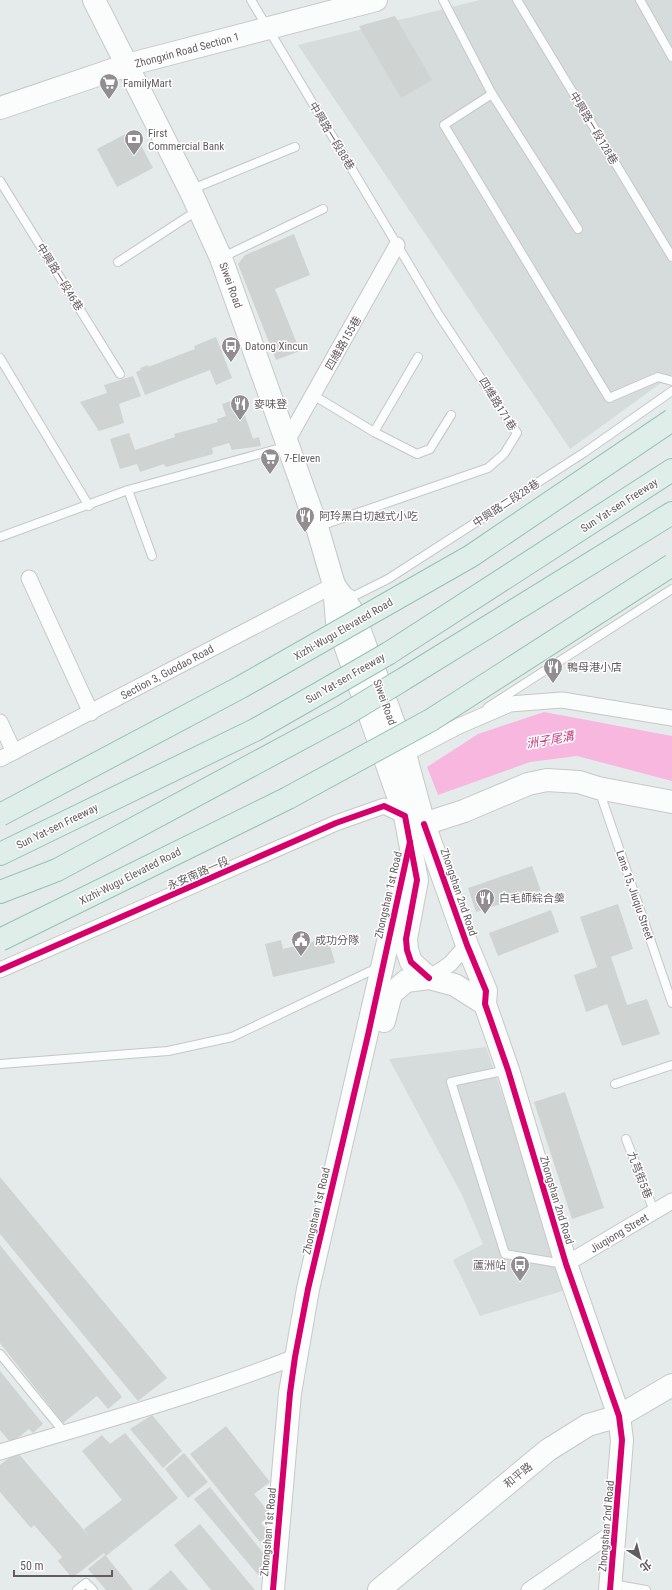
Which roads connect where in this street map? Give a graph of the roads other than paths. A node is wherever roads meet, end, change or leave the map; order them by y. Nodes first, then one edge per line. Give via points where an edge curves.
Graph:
1 (94, 0) edge
2 (251, 0) edge
3 (376, 0) edge
4 (443, 0) edge
5 (517, 0) edge
6 (640, 0) edge
7 (268, 28) junction
8 (672, 57) edge
9 (127, 65) junction
10 (492, 94) junction
11 (0, 108) edge
12 (295, 147) dead end
13 (0, 181) edge
14 (195, 200) junction
15 (323, 209) dead end
16 (578, 229) dead end
17 (398, 245) junction
18 (672, 257) edge
19 (221, 258) junction
20 (118, 262) dead end
21 (418, 357) dead end
22 (0, 358) edge
23 (120, 374) dead end
24 (672, 381) edge
25 (672, 391) edge
26 (313, 395) junction
27 (451, 415) dead end
28 (672, 420) edge
29 (374, 432) junction
30 (288, 443) junction
31 (672, 470) edge
32 (128, 490) junction
33 (89, 506) junction
34 (672, 513) edge
35 (317, 527) junction
36 (0, 537) edge
37 (152, 556) dead end
38 (672, 565) edge
39 (29, 578) dead end
40 (334, 585) junction
41 (672, 589) edge
42 (91, 713) junction
43 (672, 718) edge
44 (0, 722) edge
45 (459, 726) junction
46 (14, 752) junction
47 (404, 754) junction
48 (0, 759) edge
49 (598, 788) junction
50 (672, 802) edge
51 (0, 815) edge
52 (415, 820) junction
53 (410, 842) junction
54 (0, 854) edge
55 (0, 892) edge
56 (0, 940) edge
57 (467, 945) junction
58 (382, 965) junction
59 (0, 970) edge
60 (429, 978) junction
61 (672, 1003) edge
62 (485, 1004) junction
63 (0, 1064) edge
64 (672, 1064) edge
65 (508, 1070) junction
66 (615, 1084) dead end
67 (626, 1139) dead end
68 (672, 1201) edge
69 (654, 1211) junction
70 (566, 1264) junction
71 (0, 1354) edge
72 (295, 1357) junction
73 (672, 1385) edge
74 (619, 1416) junction
75 (64, 1432) junction
76 (0, 1452) edge
77 (615, 1531) junction
78 (611, 1587) edge
79 (77, 1590) edge
80 (93, 1590) edge
81 (273, 1590) edge
82 (286, 1590) edge
83 (379, 1590) edge
84 (529, 1590) edge
85 (646, 1590) edge

1 - 9 street, Siwei Road
2 - 7 lane, 中興路一段88巷
3 - 7 street, Zhongxin Road Section 1
4 - 10 lane
5 - 18 lane, 中興路ㄧ段128巷
6 - 8 lane
7 - 9 street, Zhongxin Road Section 1
7 - 17 lane, 中興路一段88巷
9 - 11 street, Zhongxin Road Section 1
9 - 14 street, Siwei Road
10 - 16 lane
10 - 24 lane via 444,125 609,398 658,377
12 - 14 lane
13 - 23 lane, 中興路一段46巷
14 - 19 street, Siwei Road
14 - 20 lane
15 - 19 lane
17 - 26 street, 四維路155巷
17 - 35 lane, 四維路171巷 via 439,315 517,433 504,454 488,468
19 - 30 street, Siwei Road
21 - 29 lane
22 - 33 lane
25 - 40 lane, 中興路二段28巷 via 585,452 388,579 354,596
26 - 29 lane
26 - 30 street, 四維路155巷
27 - 29 lane via 430,450 417,454
28 - 51 highway, Xizhi-Wugu Elevated Road, bridge via 471,556 241,687
30 - 32 lane
30 - 35 street, Siwei Road
31 - 54 highway, Sun Yat-sen Freeway, bridge via 389,653 332,686 255,730
32 - 33 lane
32 - 37 lane
33 - 36 lane
34 - 55 highway, bridge via 343,716 56,870
35 - 40 street, Siwei Road
38 - 56 highway, Xizhi-Wugu Elevated Road, bridge via 431,720 288,798
39 - 42 street
40 - 42 street, Section 3, Guodao Road
40 - 47 street, Siwei Road via 353,612
40 - 52 street, Siwei Road via 337,622
41 - 45 lane
42 - 46 street, Section 3, Guodao Road
43 - 45 street via 562,700 510,704
44 - 46 street
45 - 47 street
46 - 48 street, Section 3, Guodao Road
47 - 52 street, Siwei Road
49 - 50 street
49 - 52 street via 579,782 547,780 528,784 464,811
49 - 61 lane, Lane 15, Jiuqiu Street
52 - 53 street, Zhongshan 1st Road
52 - 57 street, Zhongshan 2nd Road
52 - 59 street, 永安南路一段 via 384,806 336,823
53 - 58 street, Zhongshan 1st Road
53 - 60 street, Zhongshan 1st Road via 417,880 406,939 407,950 411,962
57 - 60 street, Zhongshan 2nd Road via 450,964
57 - 62 street, Zhongshan 2nd Road via 486,991
58 - 63 lane via 232,1037 168,1051
58 - 72 street, Zhongshan 1st Road
60 - 62 street, Zhongshan 1st Road via 455,985
60 - 82 street, Zhongshan 1st Road via 406,981 391,994 309,1349
62 - 65 street, Zhongshan 2nd Road
64 - 66 lane
65 - 70 street, Zhongshan 2nd Road
65 - 70 lane via 451,1082 505,1254
67 - 69 lane, 九芎街5巷
68 - 69 street, Jiuqiong Street
69 - 70 street, Jiuqiong Street
70 - 74 street, Zhongshan 2nd Road
71 - 75 lane
72 - 75 street via 189,1395
72 - 81 street, Zhongshan 1st Road
73 - 74 street, 和平路
74 - 77 street, Zhongshan 2nd Road via 622,1440
74 - 83 street, 和平路 via 588,1425 548,1450
75 - 76 street
77 - 78 street, Zhongshan 2nd Road
77 - 84 street
78 - 85 lane
79 - 80 lane via 86,1583

